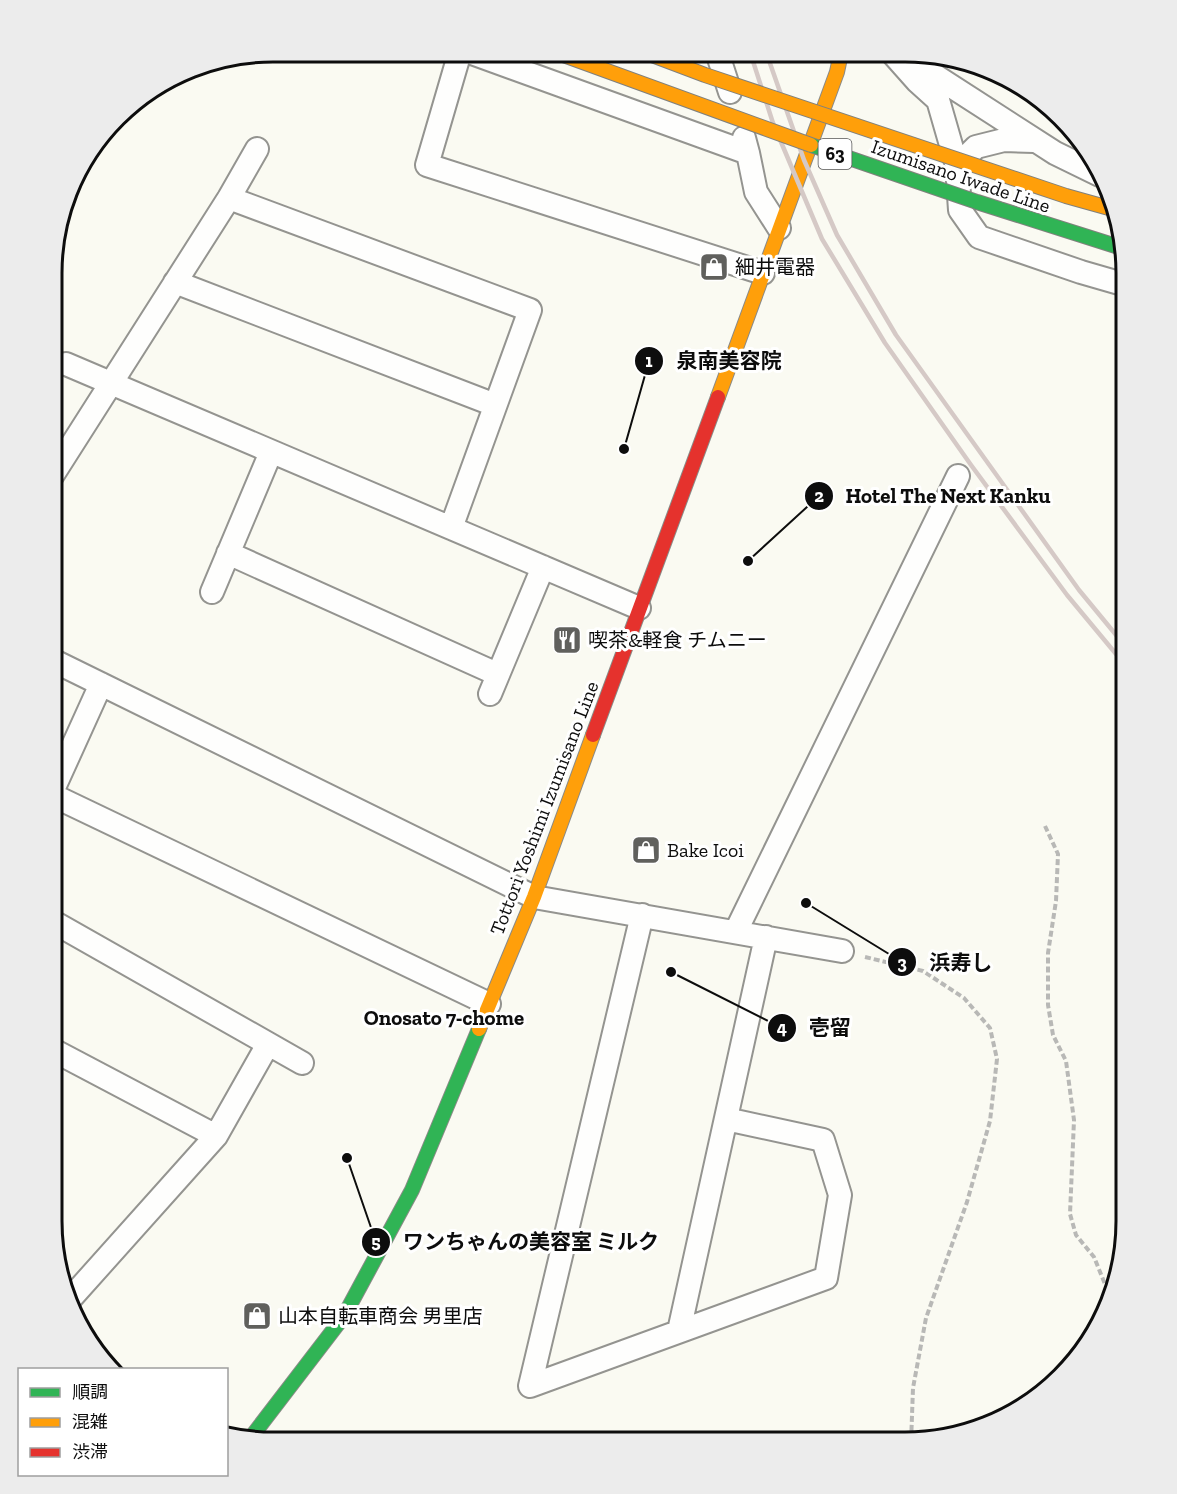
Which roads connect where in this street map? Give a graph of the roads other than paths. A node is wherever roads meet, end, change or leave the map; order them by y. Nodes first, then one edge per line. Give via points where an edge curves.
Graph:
1 (457, 62) edge
2 (497, 62) edge
3 (582, 62) edge
4 (671, 62) edge
5 (720, 62) edge
6 (839, 62) edge
7 (900, 62) edge
8 (911, 62) edge
9 (1035, 141) junction
10 (257, 149) dead end
11 (748, 153) junction
12 (957, 166) junction
13 (1088, 169) edge
14 (229, 198) junction
15 (1105, 207) edge
16 (779, 228) junction
17 (1114, 246) edge
18 (763, 273) junction
19 (175, 282) junction
20 (1116, 282) edge
21 (66, 364) dead end
22 (110, 383) junction
23 (495, 405) junction
24 (271, 452) junction
25 (62, 460) edge
26 (958, 476) dead end
27 (451, 528) junction
28 (228, 553) junction
29 (543, 567) junction
30 (212, 592) dead end
31 (639, 608) junction
32 (62, 670) edge
33 (101, 684) junction
34 (62, 772) edge
35 (62, 799) edge
36 (534, 897) junction
37 (642, 915) junction
38 (62, 927) edge
39 (736, 931) junction
40 (766, 937) junction
41 (842, 951) road end
42 (489, 1004) junction
43 (268, 1044) junction
44 (62, 1055) edge
45 (302, 1063) dead end
46 (726, 1119) junction
47 (216, 1136) junction
48 (75, 1294) edge
49 (679, 1331) junction
50 (264, 1432) edge

1 - 18 street via 427,165
2 - 11 street
3 - 17 main road, Izumisano Iwade Line / 63, bridge via 831,153
4 - 15 main road, Izumisano Iwade Line / 63, bridge
5 - 11 street
6 - 16 main road, Tottori Yoshimi Izumisano Line
7 - 12 street via 938,100
8 - 9 street
9 - 12 street via 1004,140 976,147
9 - 13 street
10 - 14 street
11 - 16 street via 756,192
12 - 20 street via 960,210 979,237
14 - 19 street
14 - 23 street via 530,310
16 - 18 main road, Tottori Yoshimi Izumisano Line
18 - 31 main road, Tottori Yoshimi Izumisano Line
19 - 22 street
19 - 23 street
21 - 22 street
22 - 24 street
22 - 25 street
23 - 27 street
24 - 27 street
24 - 28 street
26 - 39 street
27 - 29 street
28 - 29 street via 494,684
28 - 30 street
29 - 31 street
31 - 36 main road, Tottori Yoshimi Izumisano Line
32 - 33 street
33 - 34 street
33 - 36 street
35 - 42 street
36 - 37 street
36 - 42 main road, Tottori Yoshimi Izumisano Line
37 - 39 street
37 - 49 street via 530,1386
38 - 43 street
39 - 40 street
40 - 41 street
40 - 46 street
42 - 50 main road, Tottori Yoshimi Izumisano Line via 412,1190 344,1316
43 - 45 street
43 - 47 street
44 - 47 street
46 - 49 street
46 - 49 street via 823,1140 840,1195 826,1278
47 - 48 street

